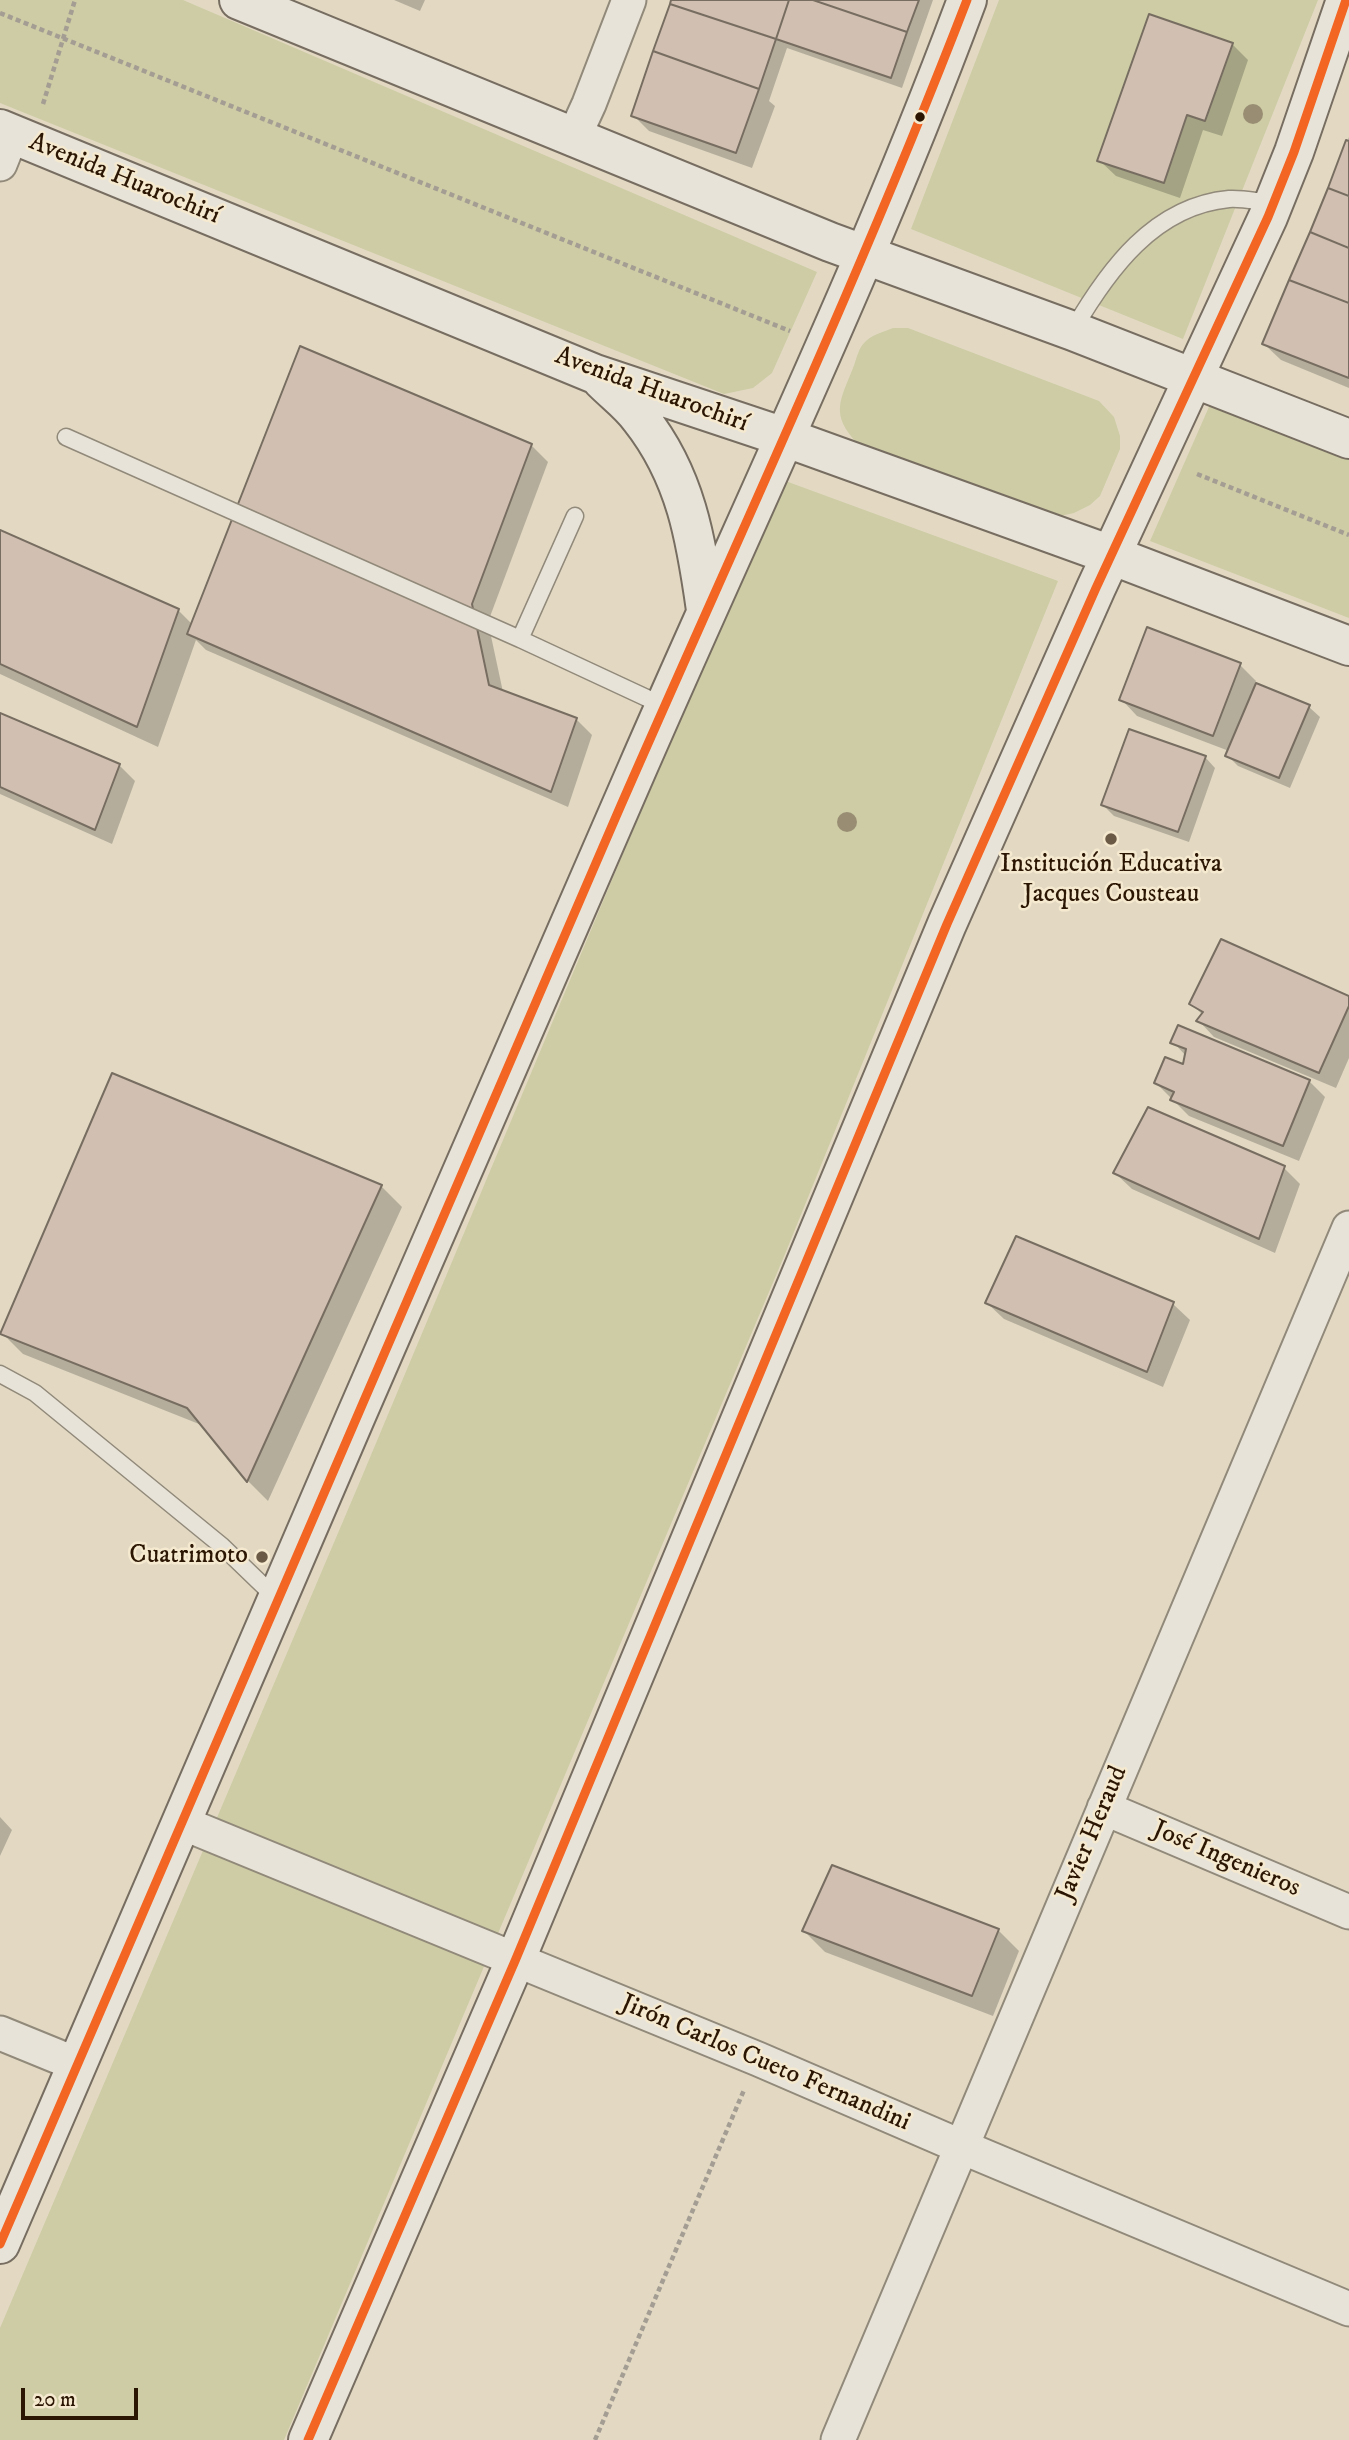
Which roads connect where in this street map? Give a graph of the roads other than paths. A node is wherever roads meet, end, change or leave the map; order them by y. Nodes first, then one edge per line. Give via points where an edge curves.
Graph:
1 (239, 0) edge
2 (629, 0) edge
3 (967, 0) edge
4 (1346, 0) edge
5 (573, 138) junction
6 (11, 142) edge
7 (1273, 203) junction
8 (864, 255) junction
9 (1073, 331) junction
10 (596, 374) junction
11 (1193, 380) junction
12 (66, 437) dead end
13 (784, 437) junction
14 (1349, 439) edge
15 (575, 516) dead end
16 (1111, 555) junction
17 (706, 610) junction
18 (520, 639) junction
19 (1349, 646) edge
20 (664, 706) junction
21 (1349, 1228) edge
22 (0, 1374) edge
23 (277, 1599) junction
24 (1104, 1808) junction
25 (180, 1822) junction
26 (1349, 1912) edge
27 (515, 1961) junction
28 (0, 2033) edge
29 (76, 2064) junction
30 (962, 2147) junction
31 (0, 2244) edge
32 (1349, 2309) edge
33 (308, 2440) edge
34 (838, 2440) edge

1 - 5 main road
2 - 5 street
3 - 8 main road via 924,116
4 - 7 main road
5 - 8 main road
6 - 10 main road, Avenida Huarochirí
7 - 9 lane via 1230,199 1191,208 1156,226 1095,292
7 - 11 main road
8 - 9 main road
8 - 13 main road
9 - 11 main road
10 - 13 main road, Avenida Huarochirí
10 - 17 main road via 640,417 674,470 692,526
11 - 14 main road
11 - 16 main road
12 - 18 lane
13 - 16 main road, Avenida Huarochirí
13 - 17 main road
15 - 18 lane
16 - 19 main road, Avenida Huarochirí
16 - 27 main road via 947,924
17 - 20 main road
18 - 20 lane
20 - 23 main road
21 - 24 street, Javier Heraud
22 - 23 lane via 35,1393 222,1546
23 - 25 main road
24 - 26 street, José Ingenieros
24 - 30 street, Javier Heraud
25 - 27 street, Jirón Carlos Cueto Fernandini
25 - 29 main road
27 - 30 street, Jirón Carlos Cueto Fernandini
27 - 33 main road
28 - 29 street
29 - 31 main road
30 - 32 street, Jirón Carlos Cueto Fernandini
30 - 34 street, Javier Heraud

